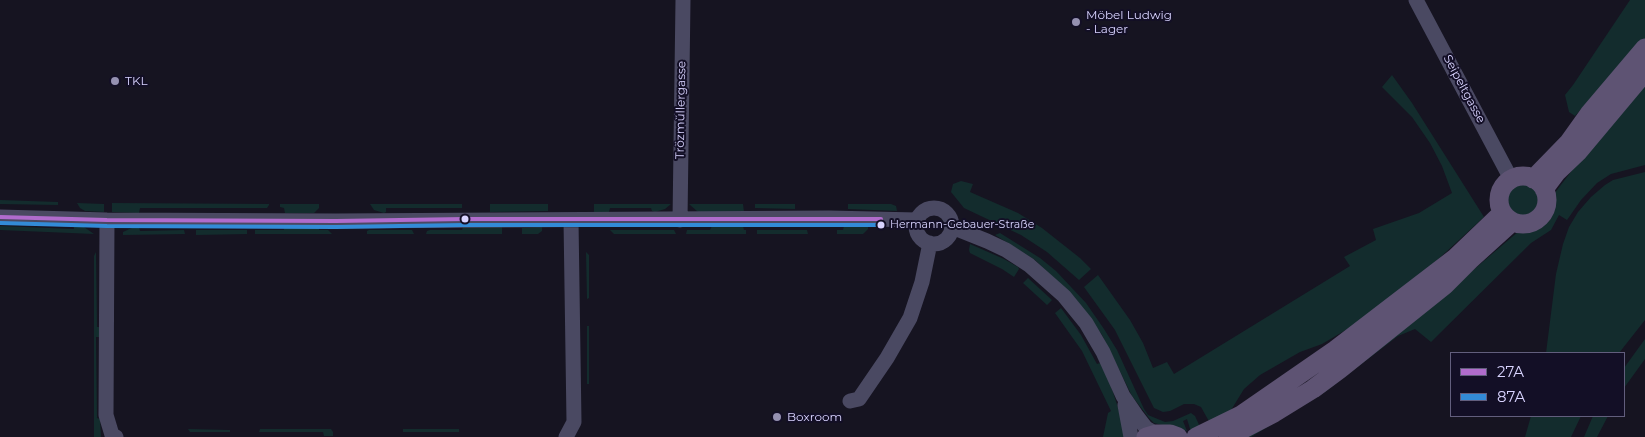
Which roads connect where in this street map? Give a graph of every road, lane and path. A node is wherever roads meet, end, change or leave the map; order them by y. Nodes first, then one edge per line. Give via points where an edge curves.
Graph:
1 (683, 0) edge
2 (1416, 0) edge
3 (1645, 48) edge
4 (1645, 72) edge
5 (1511, 179) junction
6 (1539, 184) junction
7 (0, 216) edge
8 (1507, 218) junction
9 (107, 220) junction
10 (572, 220) junction
11 (680, 220) junction
12 (917, 220) junction
13 (952, 227) junction
14 (930, 243) junction
15 (1123, 396) junction
16 (850, 402) dead end
17 (1151, 435) edge
18 (116, 437) edge
19 (566, 437) edge
20 (1132, 437) edge
21 (1178, 437) edge
22 (1196, 437) edge
23 (1228, 437) edge

1 - 11 street, Trözmüllergasse
2 - 5 street, Seipeltgasse
3 - 6 main road via 1589,114
4 - 6 main road via 1578,152
5 - 6 main road via 1522,176
5 - 8 main road via 1498,198
6 - 8 main road via 1546,197 1540,217 1526,224
7 - 9 street
8 - 22 main road via 1335,350 1241,415
8 - 23 main road via 1445,285 1340,370 1274,413
9 - 10 street
9 - 18 street via 106,415 112,435
10 - 11 street
10 - 19 street via 574,422
11 - 12 street
12 - 13 street via 924,211 936,208 948,215
12 - 14 street via 918,233
13 - 14 street via 947,238 936,244
13 - 15 street via 987,240 1014,255 1064,296 1086,322
14 - 16 street via 910,318 859,399
15 - 17 street
15 - 20 street
17 - 21 main road

